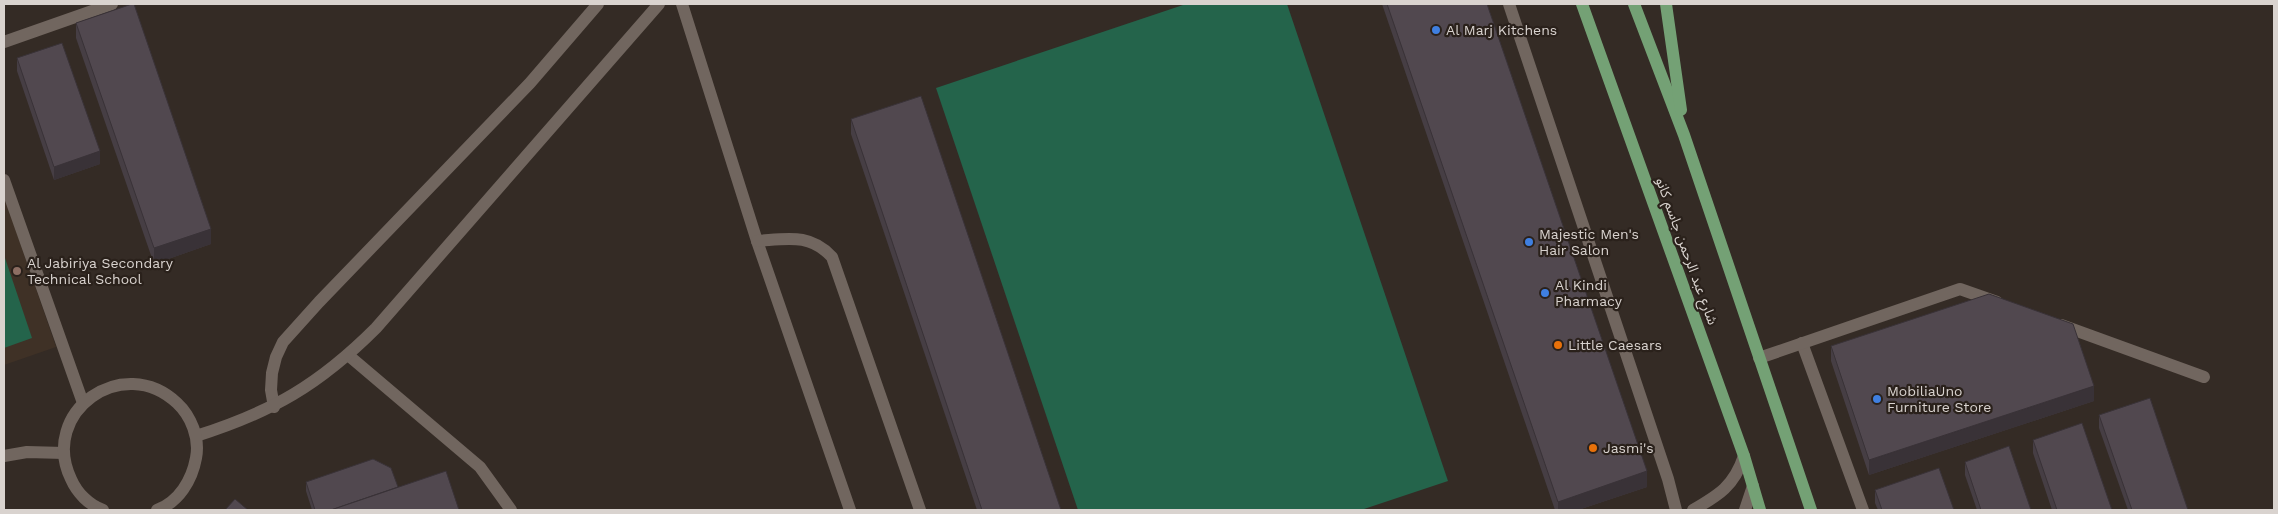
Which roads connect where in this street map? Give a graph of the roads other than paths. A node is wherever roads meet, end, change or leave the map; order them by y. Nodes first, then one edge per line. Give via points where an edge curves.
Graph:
1 (112, 4) edge
2 (598, 4) edge
3 (659, 4) edge
4 (682, 4) edge
5 (1509, 4) edge
6 (1582, 4) edge
7 (1634, 4) edge
8 (1666, 4) edge
9 (4, 42) edge
10 (1684, 135) junction
11 (4, 180) edge
12 (758, 241) junction
13 (2006, 306) edge
14 (2044, 319) edge
15 (1802, 343) junction
16 (348, 355) junction
17 (1759, 358) junction
18 (2204, 377) dead end
19 (83, 403) junction
20 (274, 407) junction
21 (196, 436) junction
22 (64, 453) junction
23 (4, 456) edge
24 (1744, 456) junction
25 (1753, 486) junction
26 (103, 510) edge
27 (157, 510) edge
28 (511, 510) edge
29 (850, 510) edge
30 (920, 510) edge
31 (1676, 510) edge
32 (1693, 510) edge
33 (1745, 510) edge
34 (1760, 510) edge
35 (1812, 510) edge
36 (1863, 510) edge

1 - 9 lane
2 - 20 lane via 530,83 283,342 272,373
3 - 16 lane via 376,328
4 - 12 lane
5 - 31 lane
6 - 24 main road, شارع عبد الرحمن جاسم كانو
7 - 10 main road
8 - 10 main road
10 - 17 main road
11 - 19 lane
12 - 29 lane
12 - 30 lane via 798,238 812,241 832,257
13 - 15 lane via 1960,289
14 - 18 lane
15 - 17 lane
15 - 36 lane
16 - 20 lane via 300,392
16 - 28 lane via 480,467
17 - 35 main road
19 - 21 lane via 110,387 142,384 171,397 191,421
19 - 22 lane via 68,426
20 - 21 lane via 236,424
21 - 27 lane via 197,453 187,485 176,498
22 - 23 lane via 27,452
22 - 26 lane via 66,470 74,485 84,498
24 - 25 main road, شارع عبد الرحمن جاسم كانو
24 - 32 lane via 1728,487
25 - 33 lane
25 - 34 main road, شارع عبد الرحمن جاسم كانو

